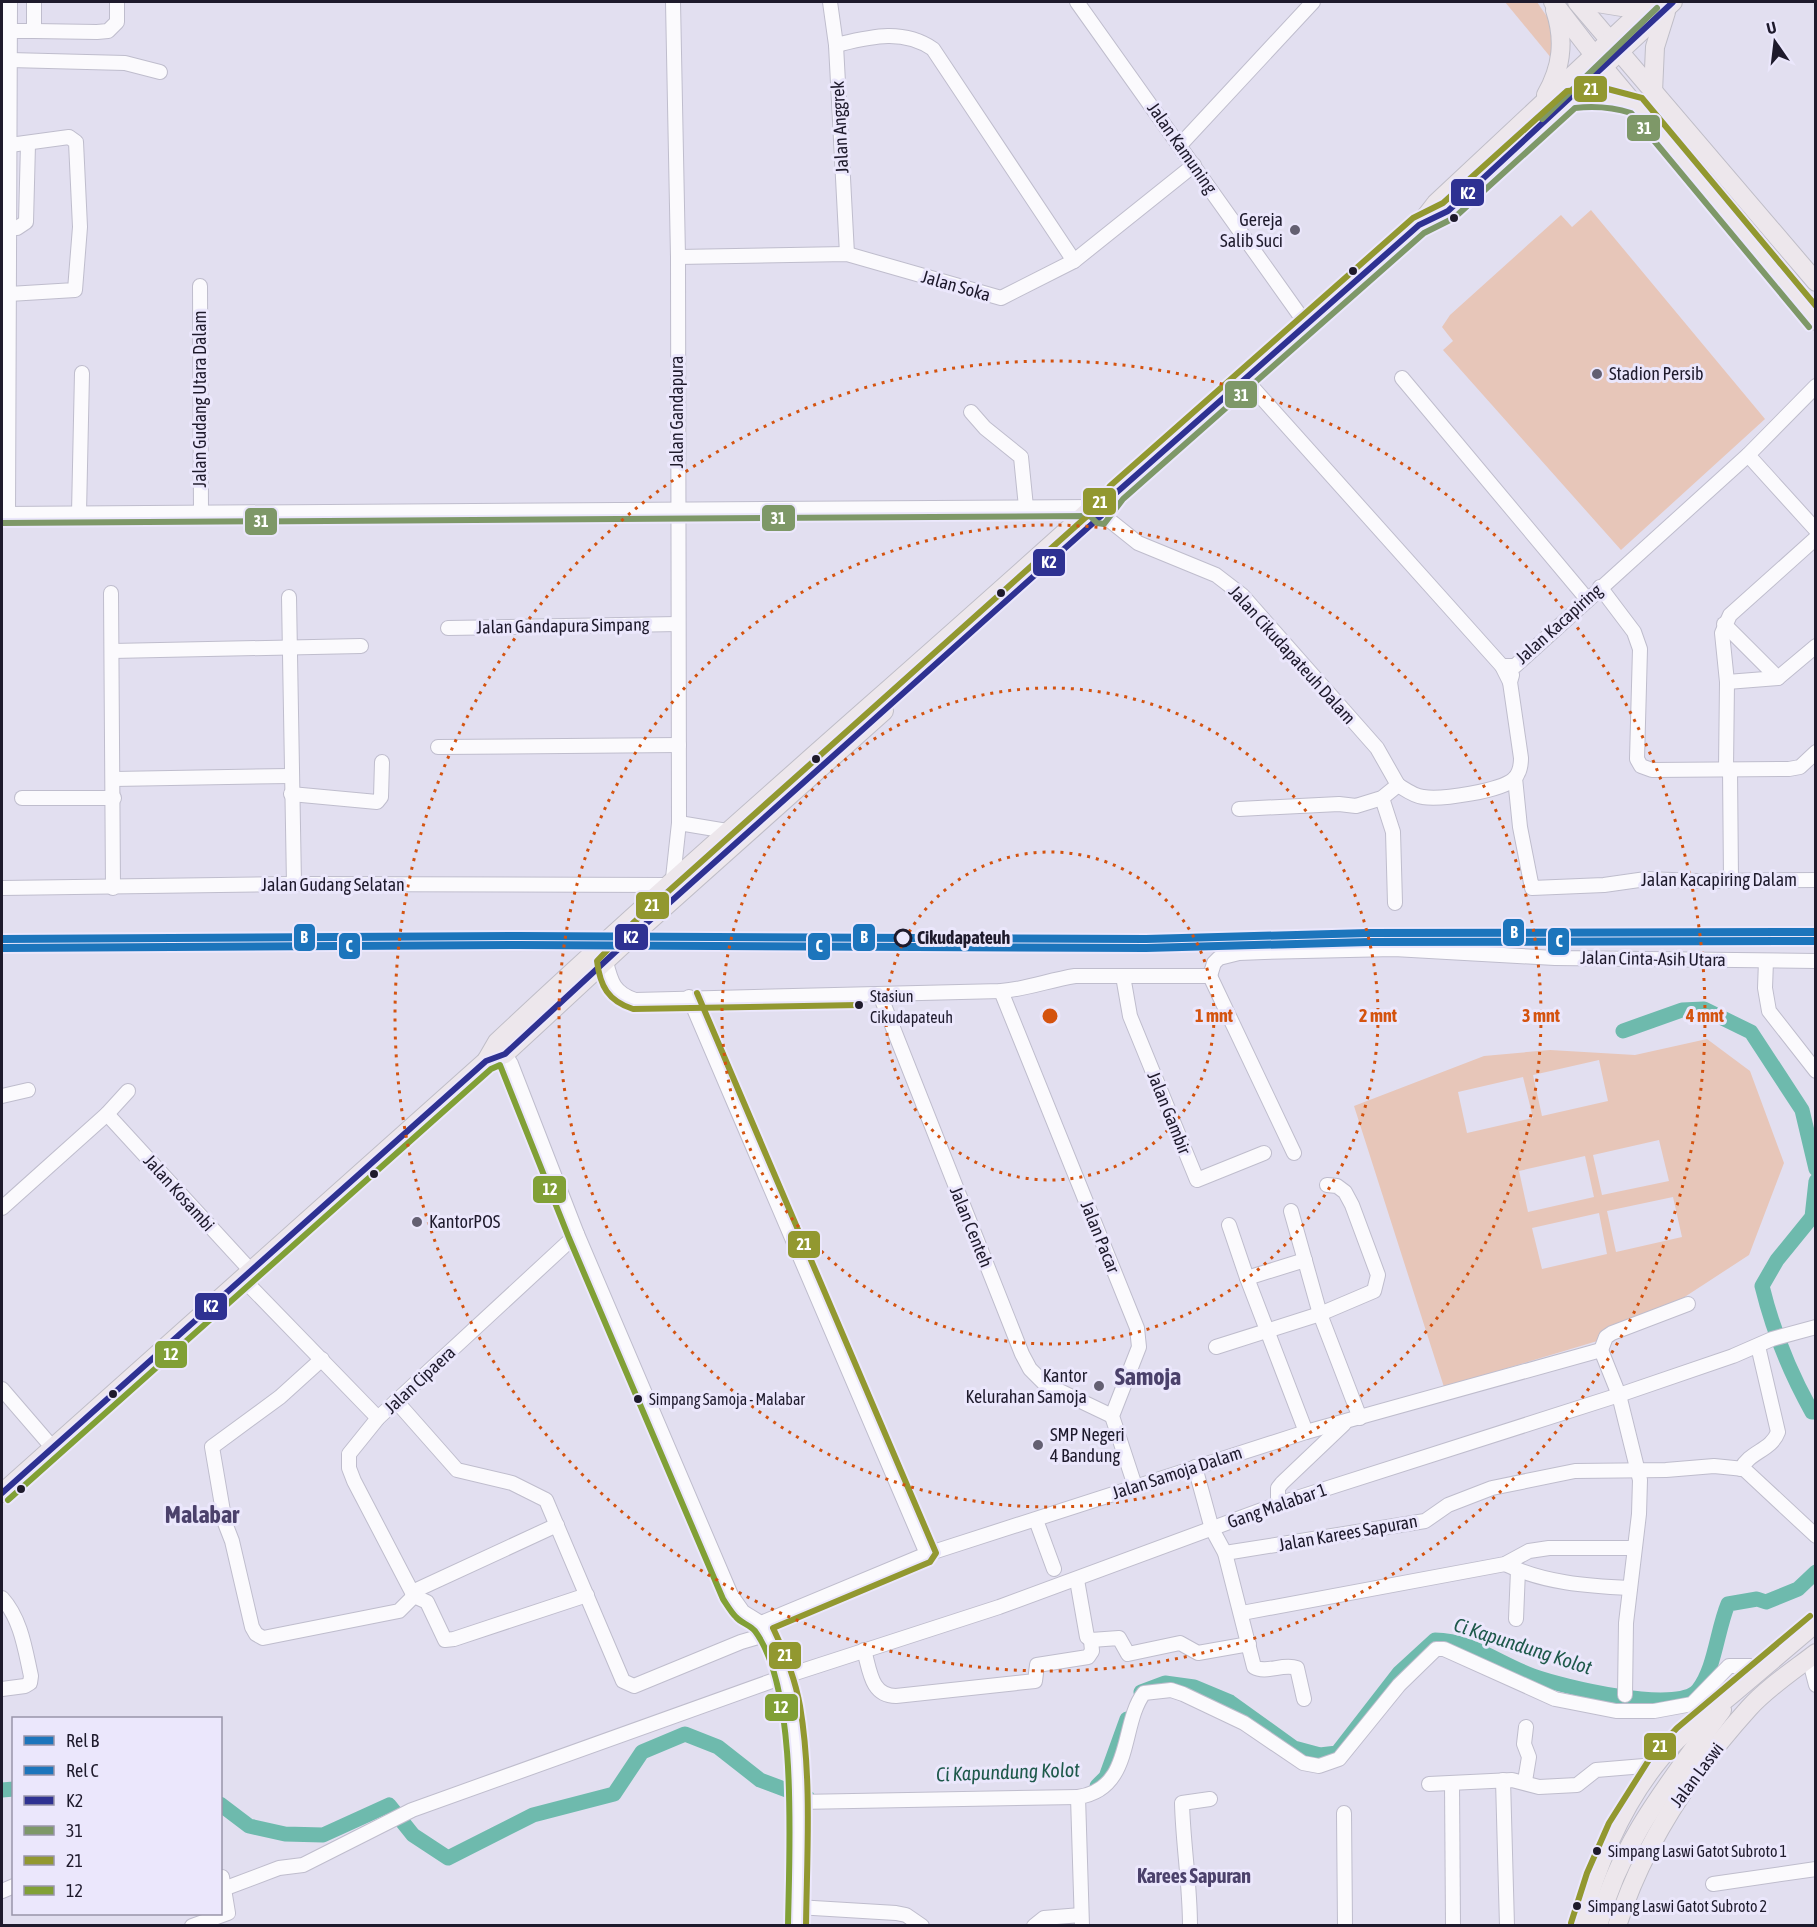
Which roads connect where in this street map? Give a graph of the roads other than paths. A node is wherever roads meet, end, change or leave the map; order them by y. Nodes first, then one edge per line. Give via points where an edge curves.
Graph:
1 (10, 2) edge
2 (34, 2) edge
3 (117, 2) edge
4 (673, 2) edge
5 (831, 2) edge
6 (1077, 2) edge
7 (1553, 2) edge
8 (1577, 2) edge
9 (1591, 2) edge
10 (1644, 2) edge
11 (1310, 3) edge
12 (1664, 3) edge
13 (10, 31) junction
14 (34, 31) junction
15 (836, 45) junction
16 (1614, 46) junction
17 (10, 60) junction
18 (1599, 61) junction
19 (160, 72) dead end
20 (1653, 92) junction
21 (1570, 99) junction
22 (1636, 105) junction
23 (1536, 112) junction
24 (28, 144) junction
25 (1180, 144) junction
26 (10, 145) junction
27 (1194, 165) junction
28 (1419, 225) junction
29 (9, 228) junction
30 (847, 254) junction
31 (678, 257) junction
32 (1074, 261) junction
33 (1815, 282) edge
34 (200, 286) dead end
35 (9, 294) junction
36 (1815, 321) edge
37 (1306, 324) junction
38 (82, 372) dead end
39 (1402, 378) dead end
40 (1245, 379) junction
41 (1815, 386) edge
42 (971, 412) dead end
43 (1748, 455) junction
44 (1026, 507) junction
45 (677, 509) junction
46 (1098, 511) junction
47 (79, 513) junction
48 (201, 513) junction
49 (5, 514) edge
50 (1815, 530) edge
51 (1815, 538) edge
52 (1600, 587) junction
53 (111, 593) dead end
54 (289, 597) dead end
55 (1587, 599) junction
56 (678, 624) junction
57 (1725, 624) junction
58 (448, 628) dead end
59 (954, 641) junction
60 (1815, 645) edge
61 (361, 646) dead end
62 (289, 648) junction
63 (112, 651) junction
64 (1509, 666) junction
65 (1778, 678) junction
66 (1727, 682) junction
67 (679, 745) junction
68 (438, 747) dead end
69 (1815, 753) edge
70 (382, 762) dead end
71 (1728, 769) junction
72 (290, 776) junction
73 (1515, 778) junction
74 (114, 779) junction
75 (1398, 785) junction
76 (291, 794) junction
77 (22, 798) dead end
78 (114, 798) junction
79 (1382, 798) junction
80 (1239, 809) dead end
81 (679, 823) junction
82 (727, 831) junction
83 (1731, 879) junction
84 (1815, 880) edge
85 (669, 882) junction
86 (294, 884) junction
87 (2, 888) edge
88 (113, 888) junction
89 (1395, 903) dead end
90 (1766, 961) junction
91 (1815, 961) edge
92 (606, 962) junction
93 (1124, 976) junction
94 (1210, 976) junction
95 (1001, 991) junction
96 (880, 995) junction
97 (689, 997) junction
98 (501, 1048) junction
99 (1815, 1071) edge
100 (28, 1090) dead end
101 (128, 1091) dead end
102 (2, 1096) edge
103 (107, 1114) junction
104 (1264, 1153) dead end
105 (1294, 1153) dead end
106 (1328, 1185) dead end
107 (2, 1209) edge
108 (1291, 1211) dead end
109 (1229, 1225) dead end
110 (577, 1234) junction
111 (1305, 1260) junction
112 (247, 1275) junction
113 (1247, 1278) junction
114 (1688, 1304) dead end
115 (1320, 1314) junction
116 (1815, 1327) edge
117 (1266, 1331) junction
118 (1758, 1346) junction
119 (1216, 1347) dead end
120 (1601, 1350) junction
121 (322, 1359) junction
122 (2, 1389) edge
123 (1619, 1395) junction
124 (396, 1401) junction
125 (1112, 1416) junction
126 (378, 1418) junction
127 (1360, 1418) junction
128 (1345, 1422) junction
129 (1306, 1432) junction
130 (52, 1447) junction
131 (1195, 1467) junction
132 (1741, 1469) junction
133 (1636, 1471) junction
134 (1135, 1486) junction
135 (2, 1494) edge
136 (1278, 1504) junction
137 (1036, 1520) junction
138 (558, 1525) junction
139 (1212, 1529) junction
140 (1815, 1536) edge
141 (1634, 1548) junction
142 (1225, 1553) junction
143 (927, 1554) junction
144 (1511, 1567) junction
145 (1054, 1569) dead end
146 (1077, 1580) junction
147 (1630, 1588) junction
148 (413, 1594) junction
149 (587, 1595) junction
150 (2, 1598) edge
151 (1242, 1613) junction
152 (1516, 1619) dead end
153 (1815, 1623) edge
154 (763, 1629) junction
155 (1091, 1640) junction
156 (1249, 1644) junction
157 (864, 1650) junction
158 (1812, 1655) edge
159 (1764, 1666) junction
160 (783, 1677) junction
161 (1815, 1685) edge
162 (2, 1689) edge
163 (1736, 1691) junction
164 (1625, 1695) dead end
165 (1304, 1699) dead end
166 (1750, 1707) junction
167 (1526, 1727) dead end
168 (1685, 1761) junction
169 (1649, 1766) junction
170 (1503, 1780) junction
171 (1525, 1781) junction
172 (1452, 1783) junction
173 (1430, 1784) dead end
174 (1078, 1797) junction
175 (1210, 1799) dead end
176 (798, 1803) junction
177 (1344, 1813) dead end
178 (1815, 1869) edge
179 (1713, 1884) dead end
180 (797, 1907) junction
181 (1082, 1920) edge
182 (192, 1926) edge
183 (797, 1926) edge
184 (922, 1926) edge
185 (1034, 1926) edge
186 (1190, 1926) edge
187 (1345, 1926) edge
188 (1453, 1926) edge
189 (1507, 1926) edge
190 (1580, 1926) edge
191 (1598, 1926) edge
192 (1617, 1926) edge

1 - 13 street
2 - 14 street
3 - 14 street via 117,22 108,31
4 - 31 street, Jalan Gandapura
5 - 15 street, Jalan Anggrek
6 - 25 street, Jalan Kamuning
7 - 18 main road
7 - 23 main road via 1561,28 1561,54 1555,79
8 - 16 main road
9 - 10 main road via 1622,7
11 - 25 street
12 - 16 main road
12 - 20 main road via 1654,47
13 - 14 street
13 - 17 street
15 - 30 street, Jalan Anggrek
15 - 32 street via 898,36 915,39 933,49
16 - 18 main road
16 - 20 main road
17 - 19 street via 125,63
17 - 26 street
18 - 21 main road
18 - 22 main road
18 - 23 main road
20 - 33 main road
21 - 22 main road via 1603,97
21 - 28 main road via 1448,211
22 - 36 main road
23 - 28 main road via 1436,203
24 - 26 street
24 - 29 street via 26,222
24 - 35 street via 69,137 76,142 80,227 76,287 68,293
25 - 27 street, Jalan Kamuning
26 - 29 street
27 - 32 street, Jalan Soka
27 - 37 street, Jalan Kamuning
28 - 37 main road
29 - 35 street
30 - 31 street, Jalan Soka
30 - 32 street, Jalan Soka via 1001,298
31 - 45 street, Jalan Gandapura
34 - 48 street, Jalan Gudang Utara Dalam
35 - 49 street
37 - 40 main road
38 - 47 street
39 - 55 street
40 - 46 main road
40 - 64 street, Jalan Kacapiring
41 - 43 street, Jalan Kacapiring
42 - 44 street via 1021,457
43 - 50 street
43 - 52 street, Jalan Kacapiring
44 - 45 street
44 - 46 street
45 - 48 street
45 - 56 street, Jalan Gandapura
46 - 59 main road
46 - 75 street, Jalan Cikudapateuh Dalam via 1138,543 1216,575 1242,595 1377,748
47 - 48 street
47 - 49 street
51 - 57 street via 1730,615
52 - 55 street, Jalan Kacapiring
52 - 71 street via 1638,640 1637,759 1641,766 1652,770
53 - 63 street
54 - 62 street
55 - 64 street, Jalan Kacapiring
56 - 58 street, Jalan Gandapura Simpang
56 - 67 street, Jalan Gandapura
57 - 65 street
57 - 66 street via 1722,643
59 - 82 main road
59 - 92 main road
60 - 65 street
61 - 62 street
62 - 63 street
62 - 72 street
63 - 74 street
64 - 73 street via 1521,758
65 - 66 street
66 - 71 street
67 - 68 street
67 - 81 street, Jalan Gandapura
69 - 71 street via 1800,766 1789,769
70 - 76 street via 381,797 377,802
71 - 83 street
72 - 74 street
72 - 76 street
73 - 75 street via 1491,789 1422,798
73 - 83 street, Jalan Kacapiring Dalam via 1532,888
74 - 78 street
75 - 79 street
76 - 86 street
77 - 78 street
78 - 88 street
79 - 80 street via 1356,806
79 - 89 street via 1393,832
81 - 82 street
81 - 85 street, Jalan Gandapura
82 - 85 main road
83 - 84 street, Jalan Kacapiring Dalam
85 - 86 street, Jalan Gudang Selatan
85 - 98 main road
86 - 88 street, Jalan Gudang Selatan
87 - 88 street, Jalan Gudang Selatan
90 - 91 street, Jalan Cinta-Asih Utara
90 - 94 street, Jalan Cinta-Asih Utara via 1555,958 1401,950 1239,953 1219,958
90 - 99 street via 1768,1011
92 - 97 street via 612,986 622,996 635,1000
92 - 98 main road
93 - 94 street
93 - 95 street via 1066,977 1027,989
93 - 104 street, Jalan Gambir via 1130,1016 1197,1180
94 - 105 street
95 - 96 street
95 - 125 street, Jalan Pacar via 1137,1328 1139,1347
96 - 97 street
96 - 125 street, Jalan Centeh via 1030,1369 1045,1384
97 - 143 street
98 - 110 street
98 - 112 main road
100 - 102 street
101 - 103 street
103 - 107 street
103 - 112 street, Jalan Kosambi
106 - 115 street via 1345,1192 1352,1205 1378,1284 1374,1291
108 - 111 street
109 - 113 street
110 - 124 street, Jalan Cipaera
110 - 154 street via 731,1595
111 - 113 street
111 - 115 street
112 - 121 street, Jalan Cipaera
112 - 130 main road
113 - 117 street
114 - 120 street via 1612,1333
115 - 117 street
115 - 127 street
116 - 118 street, Gang Malabar 1
117 - 119 street
117 - 129 street
118 - 123 street, Gang Malabar 1
118 - 132 street via 1779,1432 1774,1442 1746,1459
120 - 123 street
120 - 127 street, Jalan Samoja Dalam
121 - 126 street, Jalan Cipaera
121 - 148 street via 280,1397 212,1447 225,1523 252,1627 263,1638 371,1617 399,1611
122 - 130 street
123 - 133 street
123 - 136 street, Gang Malabar 1
124 - 126 street, Jalan Cipaera
124 - 138 street, Jalan Samoja Dalam via 451,1466 465,1474 512,1483 539,1494
125 - 134 street
126 - 148 street via 349,1455 349,1468
127 - 128 street, Jalan Samoja Dalam
128 - 129 street, Jalan Samoja Dalam
128 - 136 street via 1282,1483
129 - 131 street, Jalan Samoja Dalam
130 - 135 main road
131 - 134 street, Jalan Samoja Dalam
131 - 139 street
132 - 133 street, Jalan Karees Sapuran via 1714,1466
132 - 140 street
133 - 141 street via 1640,1480
133 - 142 street, Jalan Karees Sapuran via 1594,1469 1564,1473 1492,1488 1449,1505 1425,1521
134 - 137 street, Jalan Samoja Dalam
136 - 139 street, Gang Malabar 1
137 - 143 street, Jalan Samoja Dalam
137 - 145 street
138 - 148 street
138 - 149 street, Jalan Samoja Dalam
139 - 142 street
139 - 146 street, Gang Malabar 1
141 - 144 street via 1529,1551
141 - 147 street
142 - 151 street
143 - 154 street, Jalan Samoja Dalam
144 - 147 street via 1565,1582
144 - 151 street
144 - 152 street
146 - 155 street via 1084,1632
146 - 157 street, Gang Malabar 1
147 - 164 street
148 - 149 street via 428,1602 448,1641
149 - 154 street, Jalan Samoja Dalam via 623,1681 634,1686
150 - 162 street via 19,1627 31,1676 25,1686
151 - 156 street
153 - 159 main road, Jalan Laswi
154 - 160 street
155 - 156 street via 1119,1638 1125,1652 1133,1654 1180,1643 1198,1653
155 - 157 street via 1088,1657 1037,1665 1035,1681 896,1696 885,1696 878,1690
156 - 165 street via 1256,1669 1297,1668
157 - 160 street, Gang Malabar 1
158 - 161 street
158 - 166 main road, Jalan Laswi
159 - 163 main road, Jalan Laswi
159 - 174 street via 1729,1666 1692,1704 1654,1711 1616,1711 1555,1699 1444,1649 1436,1649 1399,1685 1339,1759 1319,1766 1303,1763 1244,1723 1183,1694 1156,1690 1144,1693 1139,1700 1127,1746 1109,1780 1090,1794
160 - 176 street via 791,1707
160 - 182 street, Gang Malabar 1 via 412,1810 303,1865 224,1882 228,1913
163 - 168 main road
163 - 169 main road, Jalan Laswi
166 - 168 main road
166 - 192 main road, Jalan Laswi via 1664,1820
167 - 171 street via 1524,1744 1529,1757
168 - 191 main road via 1626,1847
169 - 171 street via 1596,1770 1577,1785 1534,1786
169 - 190 main road, Jalan Laswi via 1608,1847
170 - 171 street
170 - 172 street
170 - 189 street
172 - 173 street
172 - 188 street
174 - 176 street
174 - 181 street
175 - 186 street via 1182,1803
176 - 180 street
177 - 187 street
178 - 179 street
180 - 183 street
180 - 184 street via 896,1913
181 - 185 street via 1044,1918

